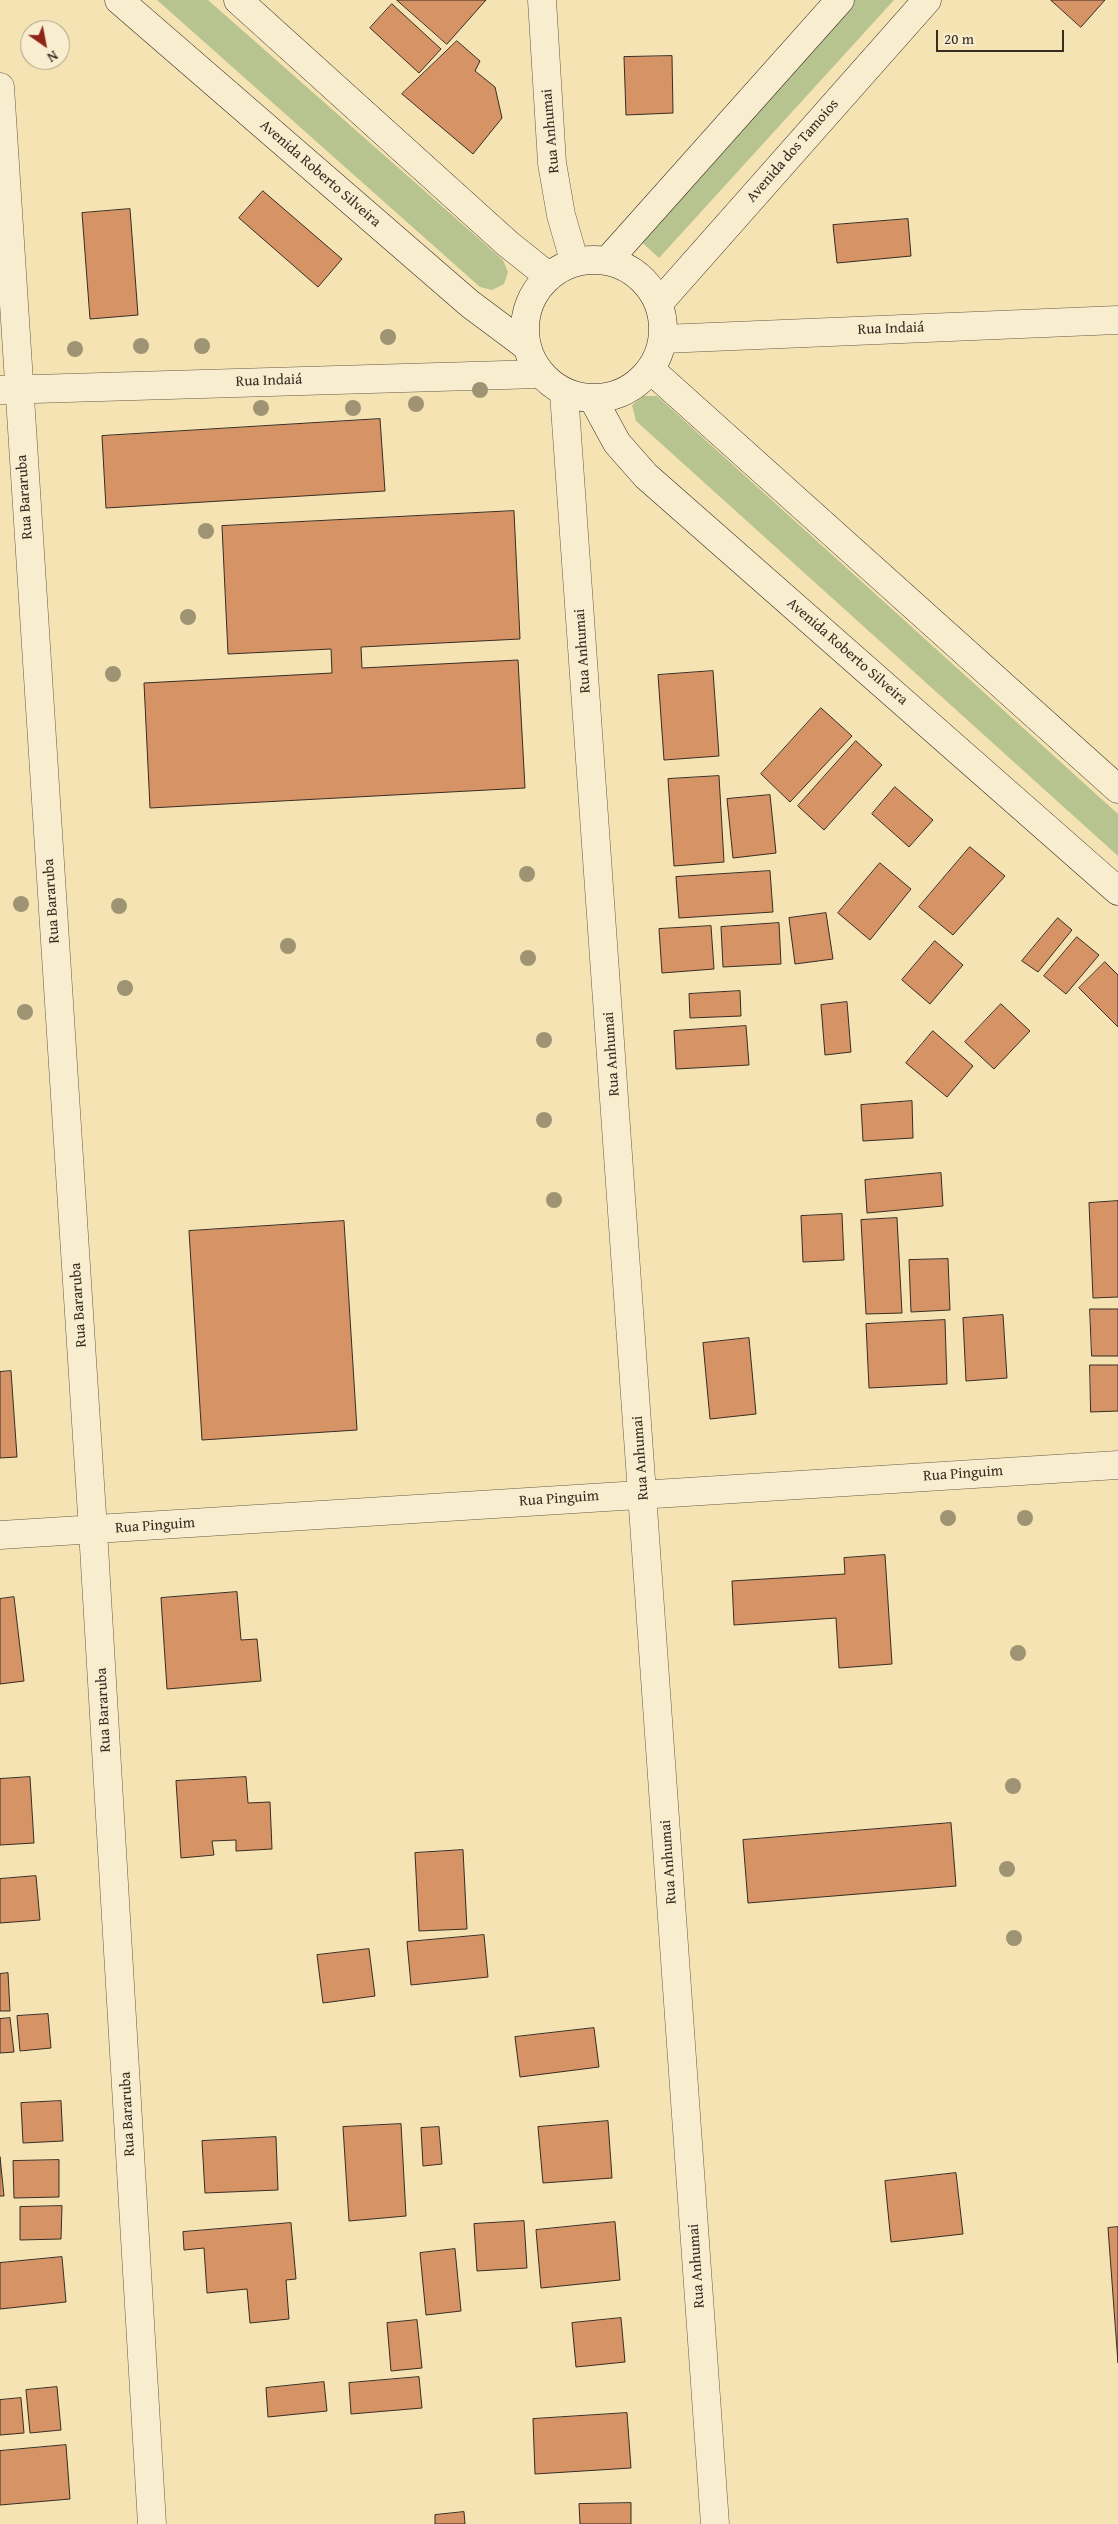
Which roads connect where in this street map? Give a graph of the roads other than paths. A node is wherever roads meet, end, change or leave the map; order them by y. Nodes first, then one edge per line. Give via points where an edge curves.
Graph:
1 (119, 0) edge
2 (238, 0) edge
3 (542, 0) edge
4 (840, 0) edge
5 (927, 0) edge
6 (0, 87) edge
7 (608, 259) junction
8 (574, 260) junction
9 (547, 275) junction
10 (659, 303) junction
11 (1118, 320) edge
12 (664, 339) junction
13 (525, 345) junction
14 (651, 370) junction
15 (539, 374) junction
16 (9, 389) edge
17 (564, 393) junction
18 (592, 399) junction
19 (1118, 789) edge
20 (1118, 891) edge
21 (1118, 1465) edge
22 (644, 1494) junction
23 (93, 1530) junction
24 (0, 1535) edge
25 (152, 2524) edge
26 (715, 2524) edge

1 - 13 street, Avenida Roberto Silveira via 462,297
2 - 9 street via 508,244
3 - 8 street, Rua Anhumai via 552,163 561,215
4 - 7 street
5 - 10 street, Avenida dos Tamoios
6 - 16 street, Rua Bararuba
7 - 8 street
7 - 10 street via 640,274
8 - 9 street
9 - 13 street via 526,307
10 - 12 street
11 - 12 street, Rua Indaiá
12 - 14 street
13 - 15 street
14 - 18 street via 625,392
14 - 19 street
15 - 16 street, Rua Indaiá
15 - 17 street
16 - 23 street, Rua Bararuba
17 - 18 street
17 - 22 street, Rua Anhumai
18 - 20 street, Avenida Roberto Silveira via 617,444 646,476
21 - 22 street, Rua Pinguim
22 - 23 street, Rua Pinguim
22 - 26 street, Rua Anhumai
23 - 24 street, Rua Pinguim
23 - 25 street, Rua Bararuba

